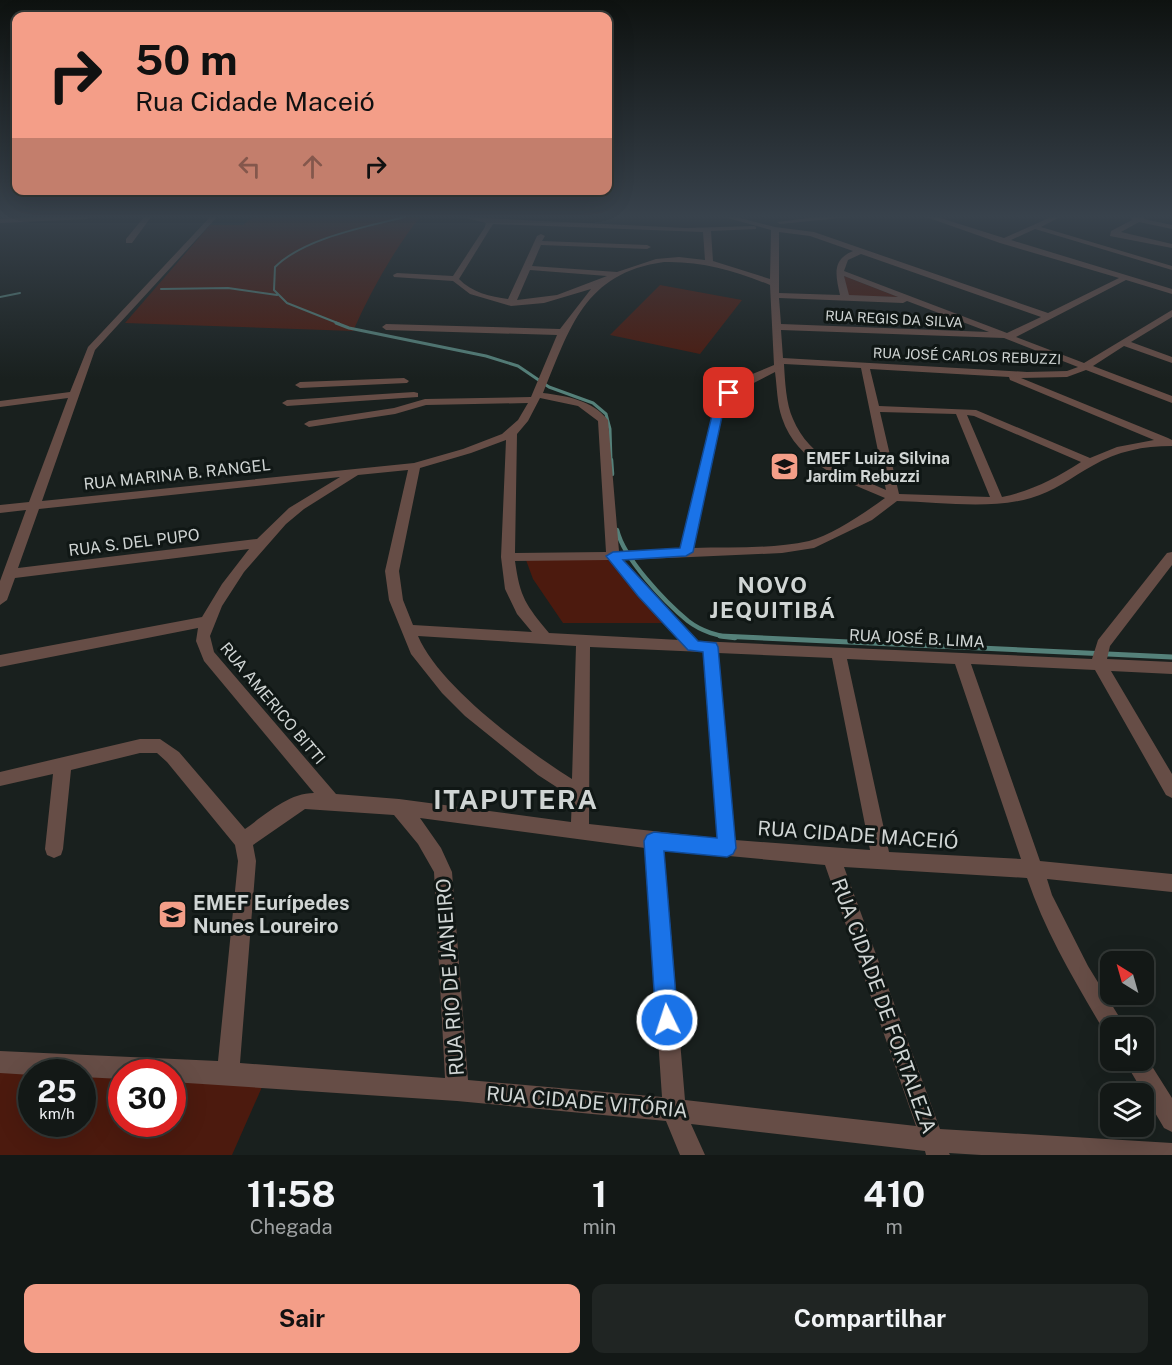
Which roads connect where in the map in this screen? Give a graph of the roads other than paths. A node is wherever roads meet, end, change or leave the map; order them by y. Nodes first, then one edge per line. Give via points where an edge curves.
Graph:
1 (163, 271) edge
2 (460, 271) edge
3 (527, 271) edge
4 (577, 271) edge
5 (624, 271) edge
6 (738, 271) edge
7 (775, 271) edge
8 (918, 271) edge
9 (1102, 271) edge
10 (840, 272) joint
11 (616, 274) junction
12 (397, 275) dead end
13 (1125, 278) junction
14 (455, 279) junction
15 (1163, 281) dead end
16 (601, 282) junction
17 (1154, 286) junction
18 (775, 290) junction
19 (1172, 292) edge
20 (845, 298) junction
21 (914, 300) junction
22 (512, 303) junction
23 (1172, 313) edge
24 (1050, 317) junction
25 (386, 327) dead end
26 (777, 327) junction
27 (562, 332) junction
28 (1010, 336) junction
29 (1124, 343) junction
30 (1172, 360) edge
31 (779, 364) junction
32 (865, 366) junction
33 (1086, 366) junction
34 (397, 372) dead end
35 (1002, 374) junction
36 (404, 381) junction
37 (300, 385) dead end
38 (76, 394) junction
39 (414, 395) junction
40 (535, 397) junction
41 (1172, 400) edge
42 (425, 402) junction
43 (287, 403) dead end
44 (0, 405) edge
45 (873, 408) junction
46 (960, 411) junction
47 (309, 424) dead end
48 (512, 432) junction
49 (1171, 442) edge
50 (1090, 462) junction
51 (415, 466) junction
52 (357, 473) junction
53 (894, 497) junction
54 (998, 501) junction
55 (36, 505) junction
56 (0, 509) edge
57 (261, 543) junction
58 (686, 552) junction
59 (1172, 555) edge
60 (613, 556) junction
61 (508, 557) junction
62 (10, 574) junction
63 (0, 600) edge
64 (207, 621) junction
65 (409, 630) junction
66 (544, 638) junction
67 (583, 641) junction
68 (702, 646) junction
69 (838, 651) junction
70 (961, 658) junction
71 (0, 661) edge
72 (1101, 667) junction
73 (1172, 668) edge
74 (63, 763) junction
75 (0, 779) edge
76 (1172, 790) edge
77 (581, 794) junction
78 (331, 801) junction
79 (399, 807) junction
80 (580, 831) junction
81 (243, 841) junction
82 (654, 841) junction
83 (727, 848) junction
84 (54, 849) dead end
85 (831, 857) junction
86 (881, 860) junction
87 (1033, 869) junction
88 (1172, 883) edge
89 (1109, 1017) edge
90 (0, 1062) edge
91 (1142, 1071) edge
92 (228, 1073) junction
93 (458, 1090) junction
94 (674, 1110) junction
95 (1172, 1120) edge
96 (935, 1148) edge
97 (693, 1155) edge
98 (1172, 1155) edge

1 - 38 street via 98,340 86,358
2 - 14 street
3 - 22 street
4 - 11 street
5 - 11 street
6 - 18 street
7 - 18 street
8 - 24 street
9 - 13 street
10 - 20 street
10 - 21 street
11 - 16 street
12 - 14 street
13 - 17 street
13 - 24 street
14 - 22 street via 472,292
15 - 17 street
16 - 22 street via 556,298
16 - 27 street
17 - 19 street
18 - 20 street
18 - 26 street
20 - 21 street
21 - 28 street
23 - 29 street, RUA JOSÉ CARLOS REBUZZI
24 - 28 street
25 - 27 street
26 - 28 street, RUA REGIS DA SILVA
26 - 31 street
27 - 40 street
28 - 33 street
29 - 30 street
29 - 33 street, RUA JOSÉ CARLOS REBUZZI
31 - 32 street, RUA JOSÉ CARLOS REBUZZI
31 - 53 street via 787,418 806,450 846,477
31 - 58 street via 748,379 729,393 719,407
32 - 35 street, RUA JOSÉ CARLOS REBUZZI
32 - 45 street
33 - 35 street, RUA JOSÉ CARLOS REBUZZI via 1067,374
33 - 41 street
34 - 36 street
35 - 49 street
36 - 37 street
36 - 39 street
38 - 44 street
38 - 55 street
39 - 42 street
39 - 43 street
40 - 42 street
40 - 48 street
40 - 60 street via 582,404 603,420
42 - 47 street via 395,411
45 - 46 street
45 - 53 street
46 - 50 street via 1001,422
46 - 54 street
48 - 51 street, RUA MARINA B. RANGEL
48 - 61 street
49 - 50 street via 1145,443
50 - 54 street via 1049,487
51 - 52 street, RUA MARINA B. RANGEL
51 - 65 street via 392,571 396,600
52 - 55 street, RUA MARINA B. RANGEL
52 - 57 street via 295,509
53 - 54 street
53 - 58 street via 868,516 814,544
55 - 56 street, RUA MARINA B. RANGEL
55 - 62 street
57 - 62 street, RUA S. DEL PUPO
57 - 64 street
58 - 60 street
59 - 72 street via 1103,644
60 - 61 street
60 - 68 street via 643,592
61 - 66 street via 512,589 522,610
62 - 63 street
64 - 71 street
64 - 78 street, RUA AMERICO BITTI via 202,638 209,657
65 - 66 street, RUA JOSÉ B. LIMA
65 - 77 street via 418,654 447,689 535,762
66 - 67 street, RUA JOSÉ B. LIMA
67 - 68 street, RUA JOSÉ B. LIMA
67 - 77 street
68 - 69 street, RUA JOSÉ B. LIMA
68 - 83 street
69 - 70 street, RUA JOSÉ B. LIMA
69 - 86 street
70 - 72 street, RUA JOSÉ B. LIMA
70 - 87 street
72 - 73 street, RUA JOSÉ B. LIMA
72 - 76 street
74 - 75 street
74 - 81 street via 140,746 160,747 173,757
74 - 84 street
77 - 80 street
78 - 79 street, RUA CIDADE MACEIÓ
78 - 81 street, RUA CIDADE MACEIÓ via 303,801
79 - 80 street, RUA CIDADE MACEIÓ
79 - 93 street, RUA RIO DE JANEIRO via 425,837 443,872
80 - 82 street, RUA CIDADE MACEIÓ
81 - 92 street via 247,861
82 - 83 street, RUA CIDADE MACEIÓ
82 - 94 street
83 - 85 street, RUA CIDADE MACEIÓ
85 - 86 street, RUA CIDADE MACEIÓ
85 - 96 street, RUA CIDADE DE FORTALEZA
86 - 87 street, RUA CIDADE MACEIÓ
87 - 88 street, RUA CIDADE MACEIÓ
87 - 89 street via 1057,927
90 - 92 street, RUA CIDADE VITÓRIA
91 - 95 street
92 - 93 street, RUA CIDADE VITÓRIA
93 - 94 street, RUA CIDADE VITÓRIA
94 - 96 street, RUA CIDADE VITÓRIA
94 - 97 street
96 - 98 street, RUA CIDADE VITÓRIA

